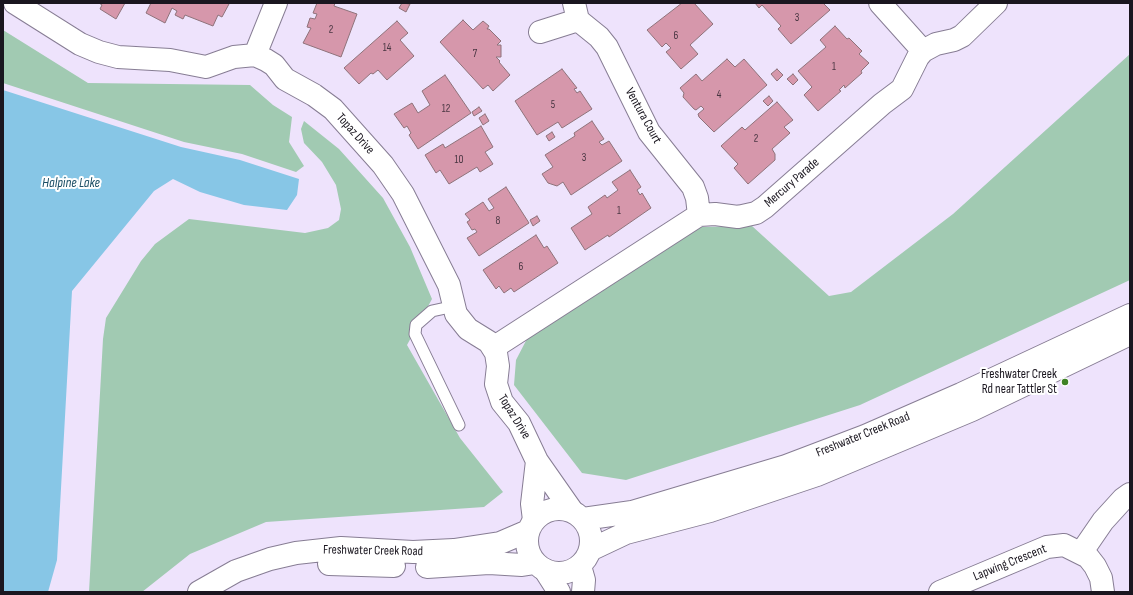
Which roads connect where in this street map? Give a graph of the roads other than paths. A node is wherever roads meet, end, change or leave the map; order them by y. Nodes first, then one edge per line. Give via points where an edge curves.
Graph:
1 (15, 3) edge
2 (276, 3) edge
3 (880, 3) edge
4 (996, 3) edge
5 (576, 12) edge
6 (540, 32) dead end
7 (923, 51) junction
8 (255, 55) junction
9 (699, 215) junction
10 (455, 306) junction
11 (1130, 315) edge
12 (1130, 334) edge
13 (493, 348) junction
14 (459, 425) dead end
15 (537, 462) junction
16 (1130, 494) edge
17 (577, 515) junction
18 (531, 526) junction
19 (1081, 553) junction
20 (585, 558) junction
21 (540, 567) junction
22 (199, 592) edge
23 (228, 592) edge
24 (559, 592) edge
25 (583, 592) edge
26 (940, 592) edge
27 (1103, 592) edge

1 - 8 street via 80,44 118,57 170,60 206,67 234,58
2 - 8 street
3 - 7 street
4 - 7 street via 962,36
5 - 6 street, Ventura Court
5 - 9 street, Ventura Court via 607,47 649,132 693,187
7 - 9 street, Mercury Parade via 902,89 765,207 756,213 738,217
8 - 10 street, Topaz Drive via 266,60 291,83 314,95 332,109 383,165 403,194 422,231 449,285
9 - 13 street
10 - 13 street, Topaz Drive via 456,314 464,325 485,338
10 - 14 lane via 427,314 416,325 415,334
11 - 17 street, Freshwater Creek Road via 961,394 865,436 786,466 632,512
12 - 20 street, Freshwater Creek Road via 972,410 817,475 710,511 626,533
13 - 15 street, Topaz Drive via 498,358 496,384 499,396 519,424
15 - 17 street, Topaz Drive
15 - 18 street
16 - 19 street via 1103,521
17 - 18 street via 562,508 551,509 541,513
17 - 20 street via 589,528 592,539
18 - 21 street via 527,548
18 - 22 street, Freshwater Creek Road via 500,543 454,550 413,552 341,548 296,552 236,570
19 - 26 street, Lapwing Crescent via 1064,545 1047,547
19 - 27 street, Lapwing Crescent via 1095,566 1102,578
20 - 21 street via 563,573 554,573
20 - 25 street
21 - 23 street, Freshwater Creek Road via 489,563 418,567 316,565 271,573
21 - 24 street

